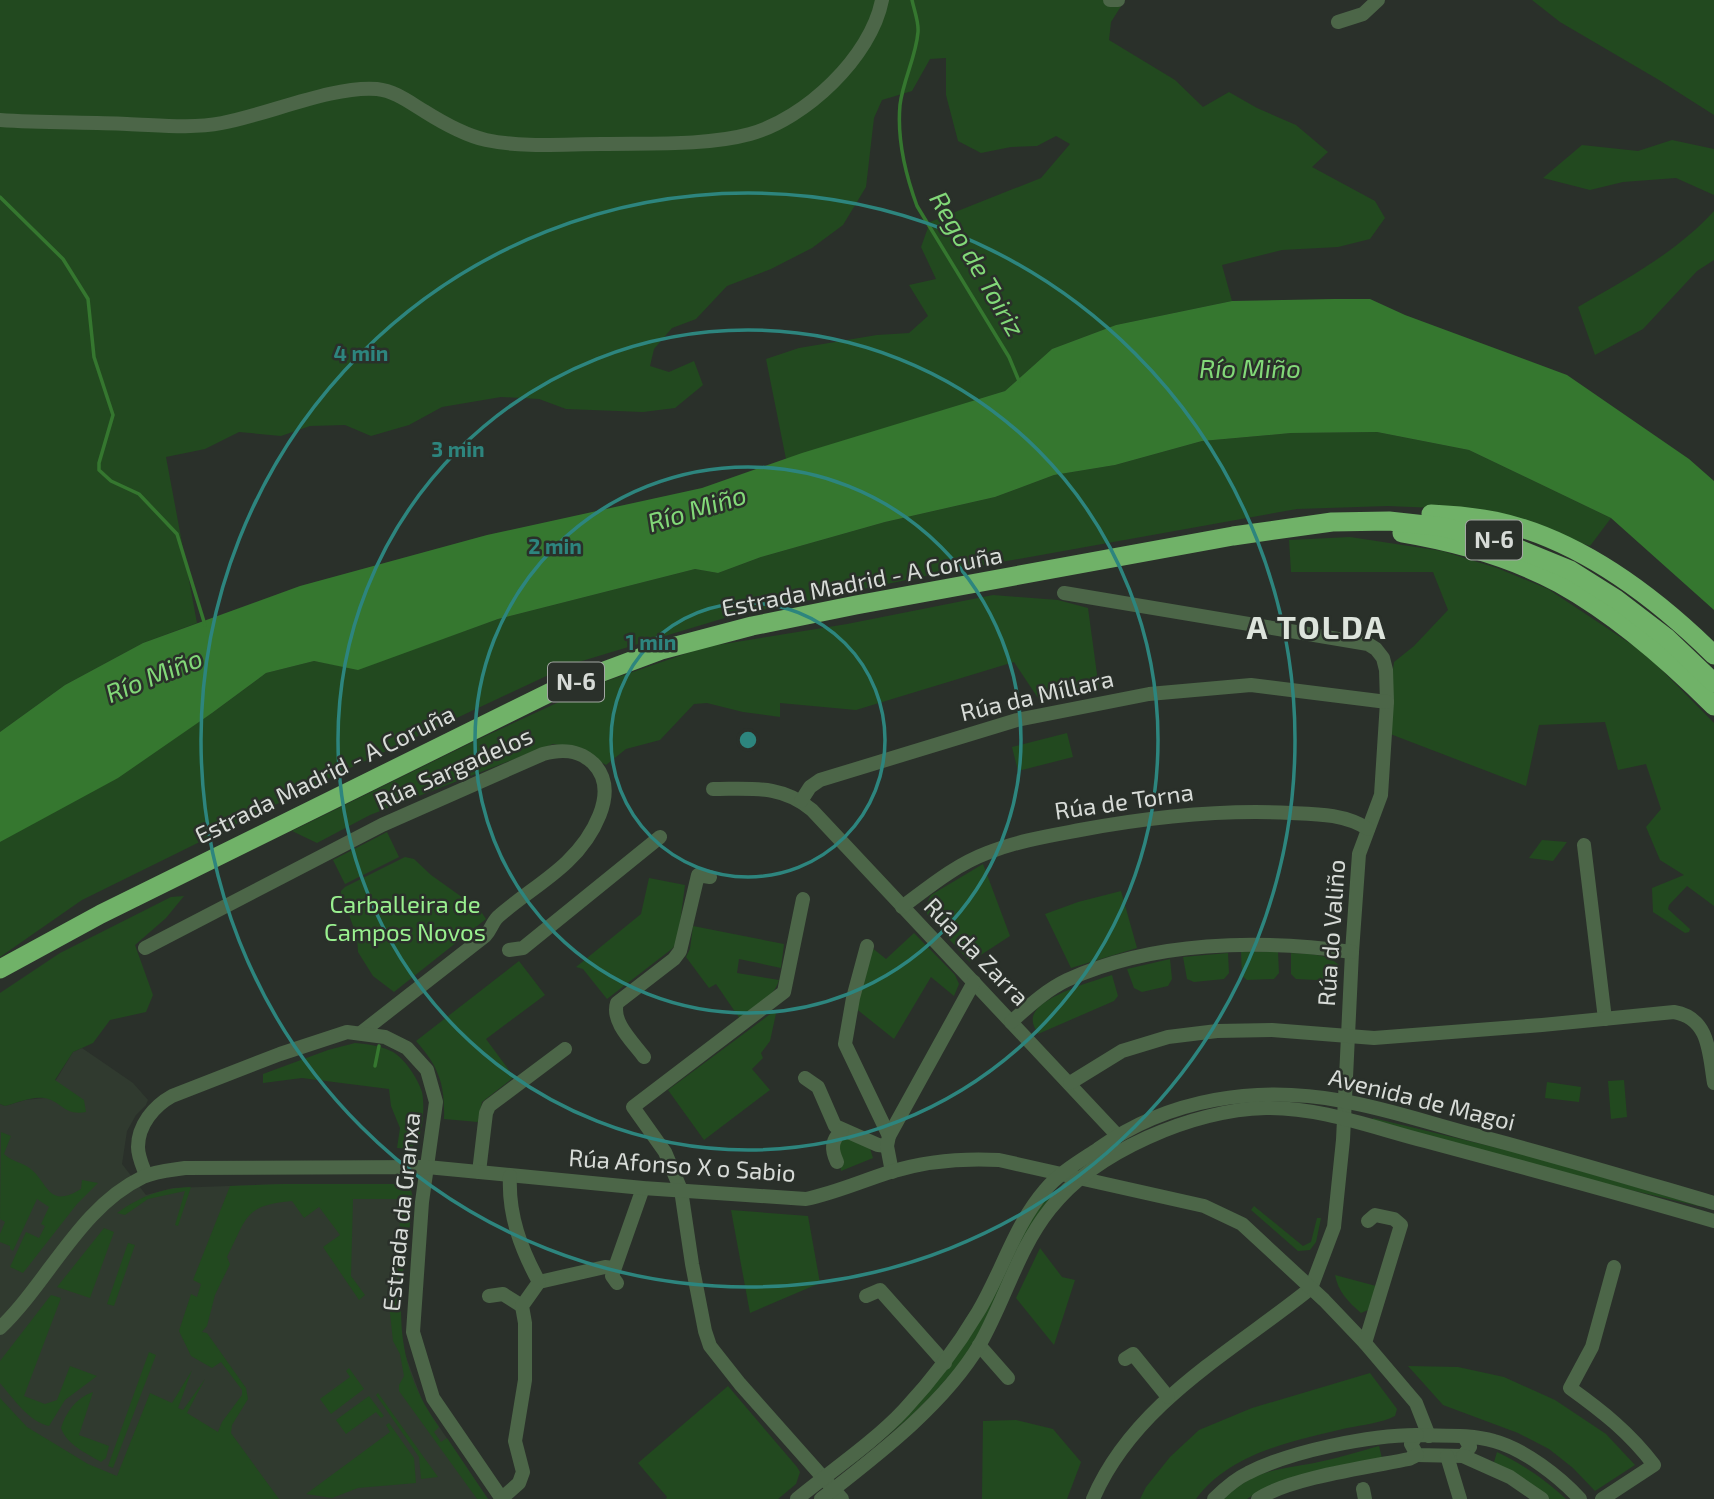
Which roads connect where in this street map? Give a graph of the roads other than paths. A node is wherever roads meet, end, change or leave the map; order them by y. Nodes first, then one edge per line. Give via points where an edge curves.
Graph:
1 (882, 0) edge
2 (1110, 0) edge
3 (1118, 0) edge
4 (1377, 0) edge
5 (1338, 22) dead end
6 (0, 120) edge
7 (1233, 536) junction
8 (1090, 563) junction
9 (1064, 593) dead end
10 (1714, 655) edge
11 (1714, 683) edge
12 (1387, 702) junction
13 (1714, 706) edge
14 (713, 789) dead end
15 (801, 801) junction
16 (1368, 828) junction
17 (660, 837) dead end
18 (1584, 845) dead end
19 (710, 877) dead end
20 (803, 899) dead end
21 (902, 907) junction
22 (867, 946) dead end
23 (145, 948) dead end
24 (509, 950) dead end
25 (1352, 952) junction
26 (0, 969) edge
27 (974, 982) junction
28 (1605, 1019) junction
29 (1011, 1021) junction
30 (362, 1032) junction
31 (1348, 1035) junction
32 (1710, 1036) edge
33 (565, 1049) dead end
34 (644, 1057) dead end
35 (805, 1078) dead end
36 (1070, 1083) junction
37 (1714, 1083) edge
38 (1345, 1101) junction
39 (1344, 1119) junction
40 (842, 1130) junction
41 (1117, 1135) junction
42 (888, 1141) junction
43 (837, 1162) dead end
44 (427, 1167) junction
45 (479, 1172) junction
46 (892, 1172) junction
47 (1063, 1173) junction
48 (146, 1175) junction
49 (510, 1176) junction
50 (1082, 1178) junction
51 (643, 1188) junction
52 (681, 1190) junction
53 (1714, 1203) edge
54 (1368, 1221) dead end
55 (1714, 1221) edge
56 (1614, 1267) dead end
57 (614, 1268) junction
58 (539, 1282) junction
59 (617, 1283) dead end
60 (1311, 1288) junction
61 (489, 1296) dead end
62 (866, 1296) dead end
63 (522, 1306) junction
64 (0, 1328) edge
65 (1366, 1343) junction
66 (979, 1345) junction
67 (1125, 1359) dead end
68 (944, 1363) junction
69 (1008, 1378) dead end
70 (1168, 1397) junction
71 (1423, 1436) junction
72 (1464, 1437) junction
73 (1417, 1455) junction
74 (1447, 1456) junction
75 (1463, 1456) junction
76 (830, 1491) edge
77 (501, 1499) edge
78 (797, 1499) edge
79 (1093, 1499) edge
80 (1214, 1499) edge
81 (1258, 1499) edge
82 (1460, 1499) edge
83 (1542, 1499) edge
84 (1580, 1499) edge
85 (1602, 1499) edge

1 - 6 street via 864,47 849,65 794,112 749,134 682,143 531,145 488,140 377,89 331,94 220,124 176,127
2 - 3 street
4 - 5 street via 1363,14
7 - 8 highway, Estrada Madrid - A Coruña / N-6
7 - 11 highway, Estrada Madrid - A Coruña / N-6 via 1332,522 1389,521 1444,527 1510,545 1558,565 1616,599 1667,638
7 - 13 highway via 1389,532 1452,544 1522,566 1583,597 1628,629
8 - 10 highway via 1304,516 1363,512 1473,518 1516,527 1603,566 1674,618
8 - 26 highway, Estrada Madrid - A Coruña / N-6 via 752,626 662,650 559,688 101,914
9 - 12 street, Rúa do Valiño via 1368,644 1383,658
12 - 15 street, Rúa da Míllara via 1251,685 1149,694 1017,720 820,780
12 - 16 street, Rúa do Valiño via 1381,796
14 - 15 street via 784,792
15 - 21 street, Rúa da Zarra
16 - 21 street, Rúa de Torna via 1331,816 1264,811 1143,819 1026,840 986,853 947,873
16 - 25 street, Rúa do Valiño via 1359,854
17 - 24 street via 523,948
18 - 28 street
19 - 34 street via 698,875 680,951 617,1003 617,1021
20 - 52 street via 784,992 633,1107 664,1152
21 - 27 street, Rúa da Zarra
22 - 42 street via 845,1044
23 - 30 street, Rúa Sargadelos via 382,825 543,754 559,749 594,764 604,792 603,805 568,861 497,917 490,931
25 - 29 street via 1256,944 1185,948 1066,981
25 - 31 street, Rúa do Valiño
27 - 29 street, Rúa da Zarra
27 - 42 street
28 - 31 street via 1374,1038
28 - 32 street via 1681,1013
29 - 36 street, Rúa da Zarra
30 - 44 street, Estrada da Granxa via 407,1048 426,1070 436,1102
30 - 48 street, Estrada da Granxa via 327,1038 161,1102 139,1136
31 - 36 street via 1272,1030 1168,1037 1122,1051
31 - 38 street, Rúa do Valiño
32 - 37 street
33 - 45 street via 489,1106
35 - 40 street via 818,1087 830,1117
36 - 41 street, Rúa da Zarra
38 - 39 street, Rúa do Valiño
38 - 41 street, Avenida de Magoi via 1285,1094 1209,1100
38 - 53 street, Avenida de Magoi
39 - 50 street, Avenida de Magoi via 1266,1108 1201,1118 1130,1145
39 - 55 street, Avenida de Magoi
39 - 60 street, Rúa do Valiño via 1334,1227
40 - 42 street via 878,1145
40 - 43 street via 831,1149
41 - 47 street, Avenida de Magoi
42 - 46 street
44 - 45 street, Rúa Afonso X o Sabio
44 - 48 street, Rúa Afonso X o Sabio via 197,1167
44 - 77 street, Estrada da Granxa via 414,1332 433,1398
45 - 49 street, Rúa Afonso X o Sabio
46 - 47 street, Rúa Afonso X o Sabio via 966,1159 999,1160
46 - 52 street, Rúa Afonso X o Sabio via 806,1199
47 - 50 street, Rúa Afonso X o Sabio
47 - 68 street, Avenida de Magoi via 1045,1190 1012,1239 979,1310
48 - 64 street, Rúa Afonso X o Sabio via 100,1209
49 - 51 street, Rúa Afonso X o Sabio
49 - 58 street via 514,1224
50 - 60 street, Rúa Afonso X o Sabio via 1204,1206 1242,1224
50 - 66 street, Avenida de Magoi via 1062,1194 1032,1235
51 - 52 street, Rúa Afonso X o Sabio
51 - 57 street
52 - 76 street via 710,1346
54 - 65 street via 1375,1215 1401,1225
56 - 85 street via 1592,1346 1570,1388 1608,1415 1654,1465
57 - 58 street
57 - 59 street via 612,1276
58 - 63 street
60 - 65 street, Rúa Afonso X o Sabio
60 - 70 street
61 - 63 street via 503,1294
62 - 68 street via 880,1290
63 - 77 street via 525,1380 515,1441 523,1472 519,1483
65 - 71 street, Rúa Afonso X o Sabio via 1416,1403
66 - 69 street
66 - 76 street, Avenida de Magoi via 931,1404
67 - 70 street via 1132,1354
68 - 76 street, Avenida de Magoi
70 - 79 street via 1115,1456
71 - 72 street
71 - 73 street via 1411,1444
71 - 80 street via 1382,1436 1294,1456 1248,1473
72 - 75 street via 1470,1447
72 - 84 street via 1497,1441 1526,1456
73 - 74 street
73 - 81 street via 1313,1479
74 - 75 street
74 - 82 street
75 - 83 street
76 - 78 street, Avenida de Magoi

